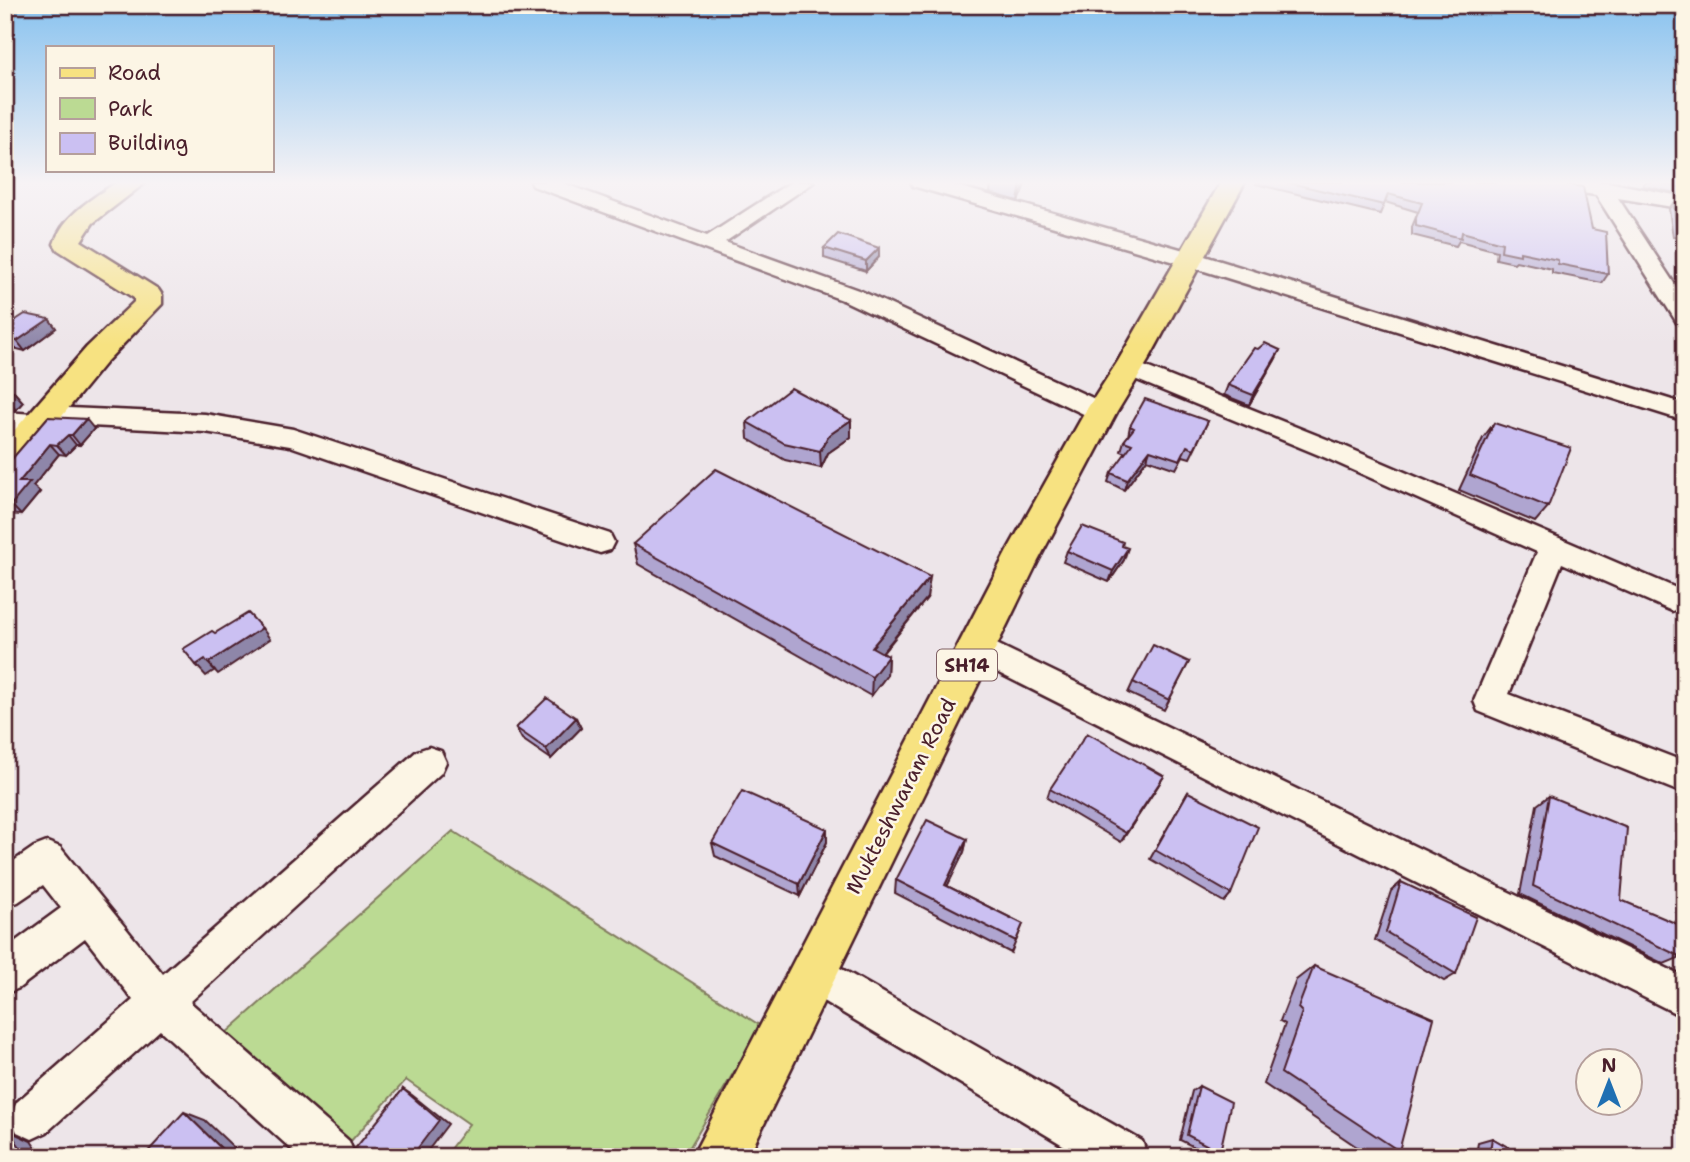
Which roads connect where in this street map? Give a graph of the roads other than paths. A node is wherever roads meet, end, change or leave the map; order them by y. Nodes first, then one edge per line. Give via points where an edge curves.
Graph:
1 (68, 236) edge
2 (695, 236) edge
3 (720, 236) edge
4 (1110, 236) edge
5 (1203, 236) edge
6 (1632, 236) edge
7 (711, 242) junction
8 (1190, 259) junction
9 (1684, 317) edge
10 (1129, 368) junction
11 (1101, 412) junction
12 (1685, 413) edge
13 (43, 419) junction
14 (5, 421) edge
15 (5, 463) edge
16 (600, 542) dead end
17 (1554, 547) junction
18 (1672, 599) dead end
19 (976, 647) junction
20 (429, 762) dead end
21 (1685, 778) edge
22 (5, 889) edge
23 (87, 912) junction
24 (812, 972) junction
25 (5, 974) edge
26 (1685, 998) edge
27 (160, 1002) junction
28 (32, 1116) dead end
29 (333, 1157) edge
30 (719, 1157) edge
31 (1126, 1157) edge

1 - 13 main road via 67,244 148,295 148,304 97,354
2 - 7 street
3 - 7 street
4 - 8 street
5 - 8 main road, Mukteshwaram Road / SH14
6 - 9 street
7 - 11 street via 853,296
8 - 10 main road, Mukteshwaram Road / SH14
8 - 12 street
10 - 11 main road, Mukteshwaram Road / SH14
10 - 17 street
11 - 19 main road, Mukteshwaram Road / SH14
13 - 14 street
13 - 15 main road
13 - 16 street via 205,423 293,438
17 - 18 street
17 - 21 street via 1490,701
19 - 24 main road, Mukteshwaram Road / SH14
19 - 26 street
20 - 27 street
22 - 23 street via 47,860
23 - 25 street
23 - 27 street
24 - 30 main road, Mukteshwaram Road / SH14
24 - 31 street
27 - 28 street
27 - 29 street

